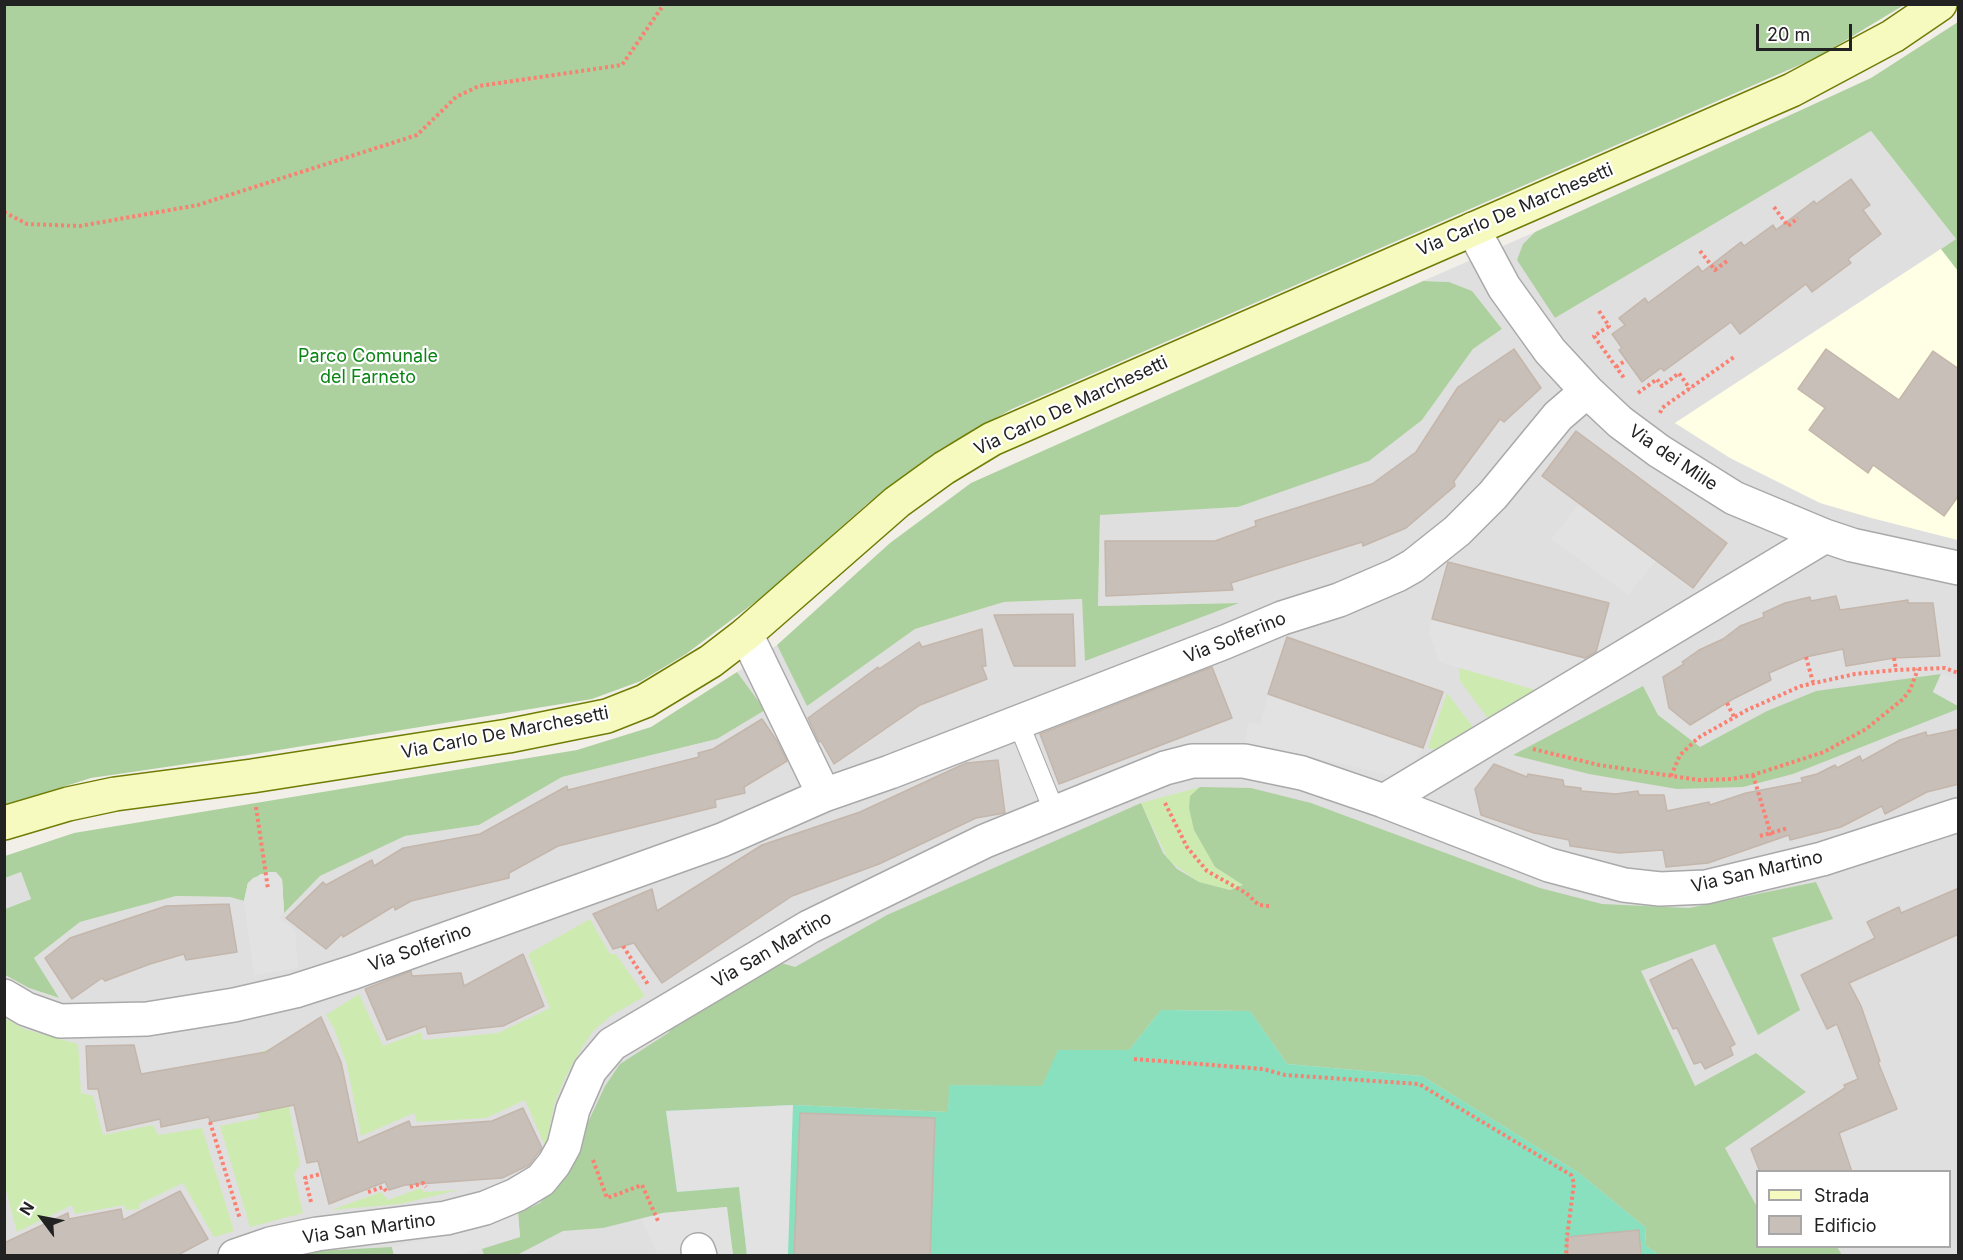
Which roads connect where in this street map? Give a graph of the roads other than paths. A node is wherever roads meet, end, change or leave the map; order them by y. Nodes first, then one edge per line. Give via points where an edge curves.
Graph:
1 (1940, 4) edge
2 (1473, 229) junction
3 (1587, 391) junction
4 (1825, 536) junction
5 (1959, 568) edge
6 (746, 634) junction
7 (1018, 722) junction
8 (824, 795) junction
9 (1384, 801) junction
10 (1055, 813) junction
11 (1959, 815) edge
12 (4, 823) edge
13 (4, 996) edge
14 (238, 1240) edge

1 - 2 main road, Via Carlo De Marchesetti via 1893,36 1792,90
2 - 3 street, Via dei Mille via 1504,287 1550,351
2 - 6 main road, Via Carlo De Marchesetti via 992,439 897,502
3 - 4 street, Via dei Mille via 1620,422 1700,478 1734,498
3 - 7 street, Via Solferino via 1558,416 1493,495 1457,531 1413,566 1339,600 1282,618
4 - 5 street, Via dei Mille
4 - 9 street
6 - 8 street
6 - 12 main road, Via Carlo De Marchesetti via 676,683 607,716 498,738 115,795
7 - 8 street, Via Solferino
7 - 10 lane
8 - 13 street, Via Solferino via 722,840 295,991 147,1019 60,1021
9 - 10 street, Via San Martino via 1302,773 1244,761 1192,760
9 - 11 street, Via San Martino via 1549,865 1624,885 1660,889 1706,887 1822,859
10 - 14 street, Via San Martino via 985,841 809,927 612,1044 590,1070 554,1164 541,1180 516,1195 446,1218 317,1234 270,1244

